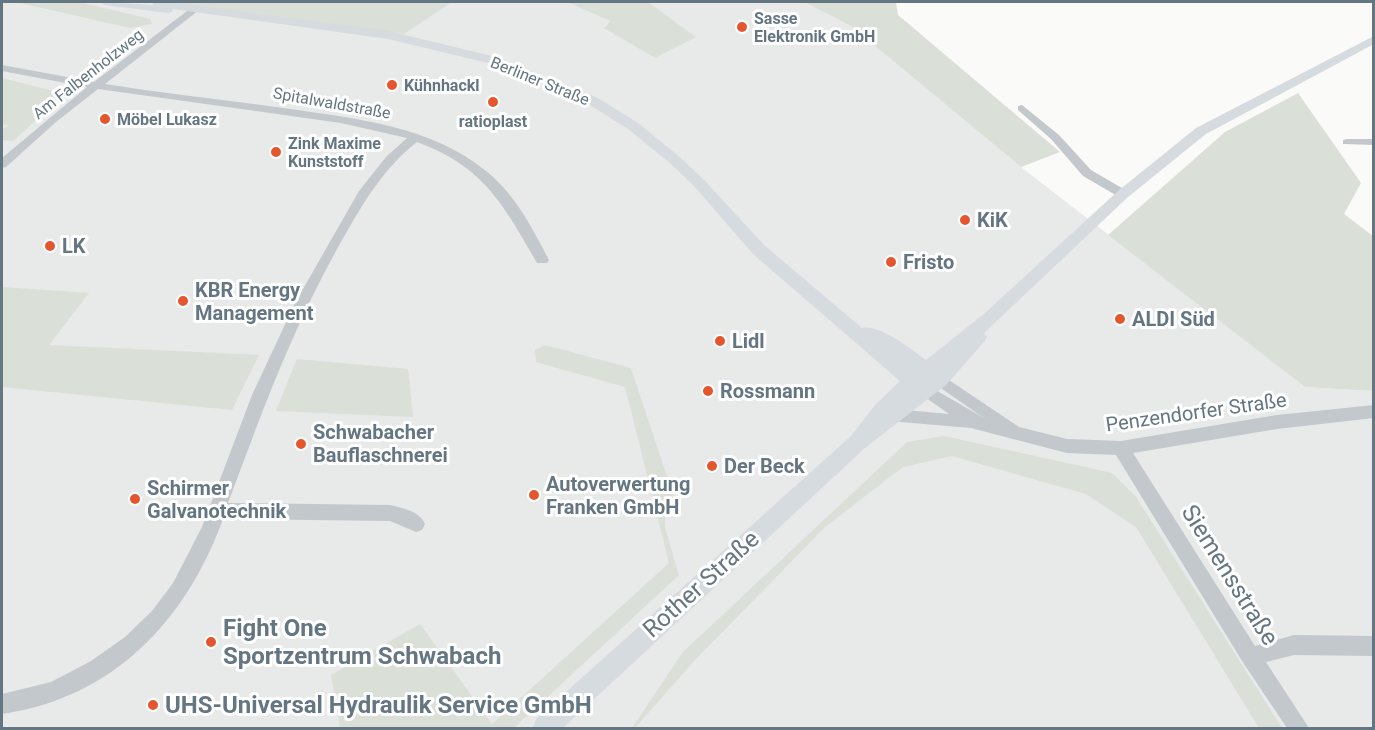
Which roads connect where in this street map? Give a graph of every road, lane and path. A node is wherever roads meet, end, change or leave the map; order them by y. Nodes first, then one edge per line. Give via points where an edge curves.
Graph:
1 (105, 2) edge
2 (154, 5) edge
3 (194, 10) junction
4 (159, 38) junction
5 (1374, 39) edge
6 (2, 68) edge
7 (97, 86) junction
8 (1022, 108) dead end
9 (416, 137) junction
10 (1347, 142) dead end
11 (1374, 142) edge
12 (2, 164) edge
13 (1123, 194) junction
14 (542, 260) dead end
15 (926, 380) junction
16 (1374, 411) edge
17 (895, 416) junction
18 (976, 423) junction
19 (1024, 437) junction
20 (858, 442) junction
21 (1120, 448) junction
22 (215, 512) junction
23 (416, 524) dead end
24 (1374, 646) edge
25 (1251, 657) junction
26 (2, 704) edge
27 (545, 729) edge
28 (1299, 729) edge

1 - 2 main road, Berliner Straße
2 - 3 main road, Berliner Straße
2 - 4 street via 172,19
3 - 4 street, Am Falbenholzweg
3 - 15 main road, Berliner Straße via 388,35 492,60 571,90 633,126 676,161 758,249 844,321
4 - 7 street, Am Falbenholzweg
5 - 13 main road via 1201,131
6 - 7 street, Spitalwaldstraße
7 - 9 street, Spitalwaldstraße via 356,122
7 - 12 street, Am Falbenholzweg
8 - 13 street via 1055,136 1087,173
9 - 14 street, Spitalwaldstraße via 463,160 497,186
9 - 22 street via 380,168 328,253 278,353
10 - 11 street
13 - 15 main road via 991,318 970,348
15 - 17 main road, Rother Straße
15 - 18 street, Penzendorfer Straße
15 - 19 street, Penzendorfer Straße
15 - 20 main road, Rother Straße via 882,410
16 - 21 street, Penzendorfer Straße via 1277,422
17 - 18 street, Penzendorfer Straße
17 - 20 main road, Rother Straße
18 - 19 street, Penzendorfer Straße
19 - 21 street, Penzendorfer Straße via 1067,446
20 - 27 main road, Rother Straße
21 - 25 street, Siemensstraße
22 - 23 street via 390,513
22 - 26 street via 189,577 156,622 133,644 48,694
24 - 25 street via 1294,645
25 - 28 street, Siemensstraße

